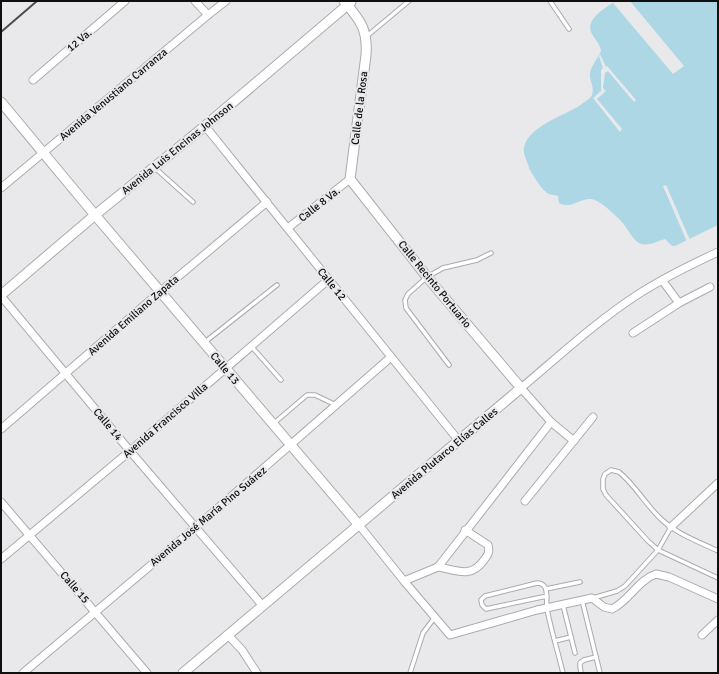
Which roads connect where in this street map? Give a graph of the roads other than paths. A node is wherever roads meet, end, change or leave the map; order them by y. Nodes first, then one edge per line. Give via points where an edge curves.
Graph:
1 (125, 1) edge
2 (195, 1) edge
3 (226, 1) edge
4 (409, 1) edge
5 (550, 1) edge
6 (348, 2) edge
7 (208, 15) junction
8 (569, 29) dead end
9 (366, 37) junction
10 (33, 80) dead end
11 (1, 102) edge
12 (205, 126) junction
13 (43, 153) junction
14 (154, 167) junction
15 (350, 179) junction
16 (1, 188) edge
17 (192, 202) dead end
18 (267, 202) junction
19 (95, 215) junction
20 (288, 228) junction
21 (718, 252) edge
22 (491, 253) dead end
23 (427, 277) junction
24 (328, 280) junction
25 (662, 280) junction
26 (277, 284) dead end
27 (710, 287) dead end
28 (160, 291) junction
29 (1, 295) edge
30 (679, 303) junction
31 (633, 333) dead end
32 (204, 343) junction
33 (251, 346) junction
34 (392, 357) junction
35 (449, 365) dead end
36 (225, 368) junction
37 (66, 373) junction
38 (281, 380) dead end
39 (521, 388) junction
40 (337, 406) junction
41 (593, 417) dead end
42 (551, 422) junction
43 (273, 424) junction
44 (1, 429) edge
45 (459, 441) junction
46 (574, 442) junction
47 (291, 445) junction
48 (130, 451) junction
49 (718, 483) edge
50 (525, 501) dead end
51 (1, 502) edge
52 (359, 525) junction
53 (195, 528) junction
54 (671, 528) junction
55 (465, 530) junction
56 (30, 535) junction
57 (658, 550) junction
58 (718, 551) edge
59 (1, 559) edge
60 (438, 567) junction
61 (718, 578) edge
62 (404, 581) junction
63 (580, 582) dead end
64 (546, 589) junction
65 (547, 596) junction
66 (592, 598) junction
67 (582, 600) junction
68 (718, 600) edge
69 (563, 604) junction
70 (263, 606) junction
71 (547, 607) junction
72 (96, 611) junction
73 (435, 617) junction
74 (718, 620) edge
75 (228, 635) junction
76 (702, 635) dead end
77 (571, 637) junction
78 (555, 641) junction
79 (575, 653) dead end
80 (596, 657) junction
81 (23, 673) edge
82 (147, 673) edge
83 (183, 673) edge
84 (258, 673) edge
85 (410, 673) edge
86 (562, 673) edge
87 (581, 673) edge
88 (600, 673) edge

1 - 10 street, 12 Va.
2 - 7 street
3 - 7 street, Avenida Venustiano Carranza
4 - 9 lane
5 - 8 lane
6 - 9 street
6 - 12 street, Avenida Luis Encinas Johnson
7 - 13 street, Avenida Venustiano Carranza
9 - 15 street, Calle de la Rosa via 366,55
11 - 13 street, Calle 13
12 - 14 street, Avenida Luis Encinas Johnson
12 - 18 street, Calle 12
13 - 16 street, Avenida Venustiano Carranza
13 - 19 street, Calle 13
14 - 17 lane
14 - 19 street, Avenida Luis Encinas Johnson
15 - 20 street, Calle 8 Va.
15 - 23 street, Calle Recinto Portuario
18 - 20 street, Calle 12
18 - 28 street, Avenida Emiliano Zapata
19 - 28 street, Calle 13
19 - 29 street, Avenida Luis Encinas Johnson
20 - 24 street, Calle 12
21 - 25 street, Avenida Plutarco Elías Calles
22 - 23 lane via 476,260 443,268
23 - 35 lane via 408,294 405,300 406,308
23 - 39 street, Calle Recinto Portuario
24 - 33 street, Avenida Francisco Villa
24 - 34 street, Calle 12
25 - 30 street
25 - 39 street, Avenida Plutarco Elías Calles via 617,309
26 - 32 lane
27 - 30 street
28 - 32 street, Calle 13
28 - 37 street, Avenida Emiliano Zapata
29 - 37 street, Calle 14
30 - 31 street
32 - 36 street, Calle 13
33 - 36 street, Avenida Francisco Villa
33 - 38 lane
34 - 40 street, Avenida José María Pino Suárez
34 - 45 street, Calle 12
36 - 43 street, Calle 13
36 - 48 street, Avenida Francisco Villa
37 - 44 street, Avenida Emiliano Zapata
37 - 48 street, Calle 14
39 - 42 street
39 - 45 street, Avenida Plutarco Elías Calles
40 - 43 lane via 315,395 307,395
40 - 47 street, Avenida José María Pino Suárez
41 - 46 street
42 - 46 street
42 - 55 street
43 - 47 street, Calle 13
45 - 52 street, Avenida Plutarco Elías Calles
46 - 50 street
47 - 52 street, Calle 13
47 - 53 street, Avenida José María Pino Suárez
48 - 53 street, Calle 14
48 - 56 street, Avenida Francisco Villa
49 - 54 street
51 - 56 street, Calle 15
52 - 62 street, Calle 13
52 - 70 street, Avenida Plutarco Elías Calles
53 - 70 street, Calle 14
53 - 72 street, Avenida José María Pino Suárez
54 - 57 lane
54 - 57 lane via 657,516 619,472 611,470 605,474 602,483 606,495
54 - 58 lane
55 - 60 street
55 - 60 street via 488,545 488,554 481,565 474,571 467,572
56 - 59 street, Avenida Francisco Villa
56 - 72 street, Calle 15
57 - 61 lane
57 - 66 lane via 625,586
60 - 62 street
62 - 73 street, Calle 13
63 - 64 lane
64 - 65 lane
64 - 65 lane via 537,583 485,596 481,600 486,609
65 - 71 lane
66 - 67 street
66 - 68 street via 604,607 612,609 656,574 669,576
67 - 69 street
67 - 80 lane
69 - 71 street
69 - 77 lane
70 - 75 street, Avenida Plutarco Elías Calles
71 - 73 street, Calle 13 via 450,635
71 - 78 lane
72 - 81 street, Avenida José María Pino Suárez
72 - 82 street, Calle 15
73 - 85 lane via 423,633
74 - 76 street
75 - 83 street, Avenida Plutarco Elías Calles
75 - 84 street
77 - 78 lane
77 - 79 lane
78 - 86 lane
80 - 87 lane via 580,663
80 - 88 lane

